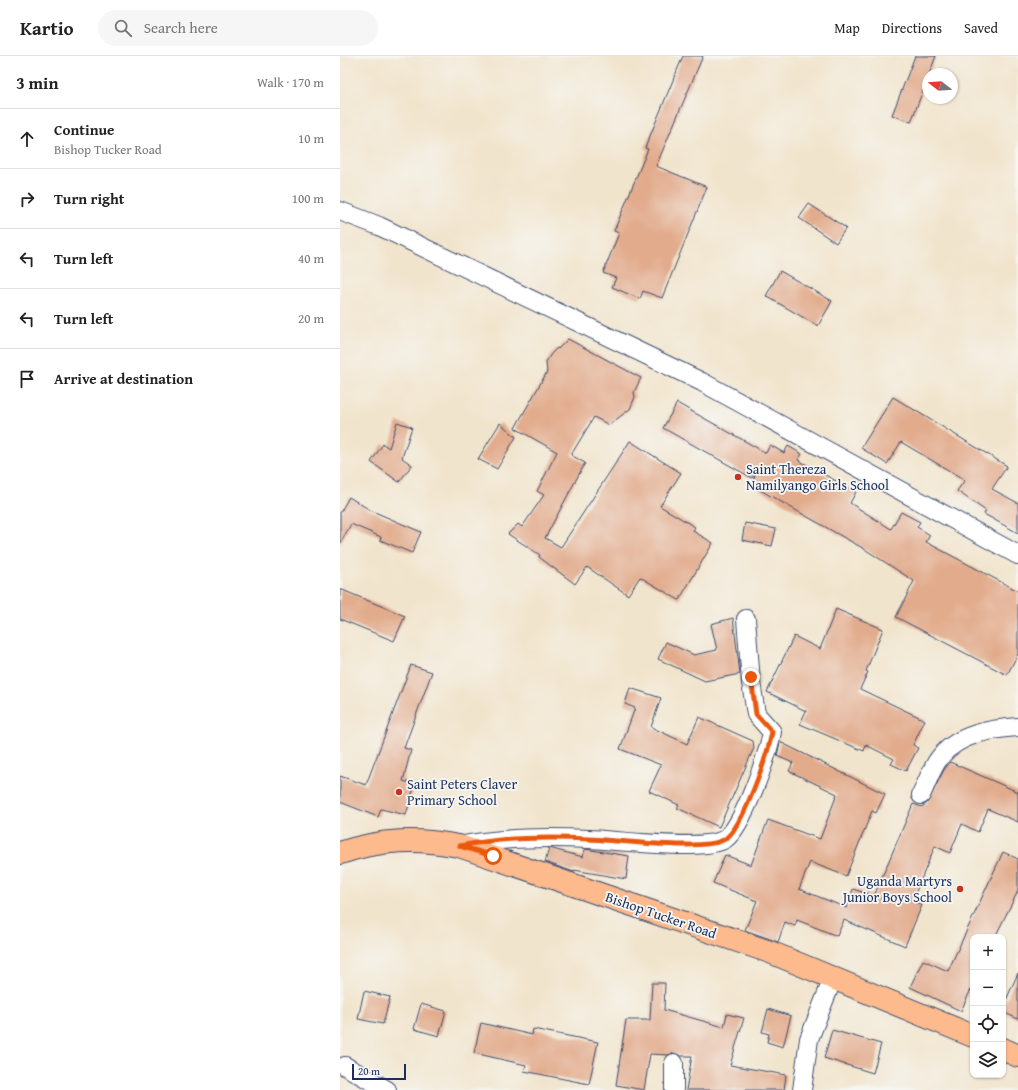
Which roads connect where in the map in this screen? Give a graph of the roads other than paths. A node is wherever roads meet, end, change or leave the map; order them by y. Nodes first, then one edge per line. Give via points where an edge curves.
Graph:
1 (340, 211) edge
2 (1018, 555) edge
3 (746, 618) dead end
4 (1018, 727) edge
5 (921, 795) dead end
6 (460, 846) junction
7 (340, 854) edge
8 (832, 978) junction
9 (970, 1035) edge
10 (1006, 1050) edge
11 (1018, 1056) edge
12 (674, 1063) dead end
13 (345, 1066) dead end
14 (387, 1090) edge
15 (674, 1090) edge
16 (802, 1090) edge

1 - 2 street via 379,226 694,379
3 - 6 street via 756,714 772,732 770,746 742,817 725,839 710,844 649,844 589,838 494,840
4 - 5 street via 977,733 953,744 940,756
6 - 7 main road, Bishop Tucker Road via 430,841 395,840
6 - 8 main road, Bishop Tucker Road via 770,952
8 - 9 main road, Bishop Tucker Road
8 - 16 street via 809,1039
10 - 11 main road
12 - 15 street
13 - 14 street

